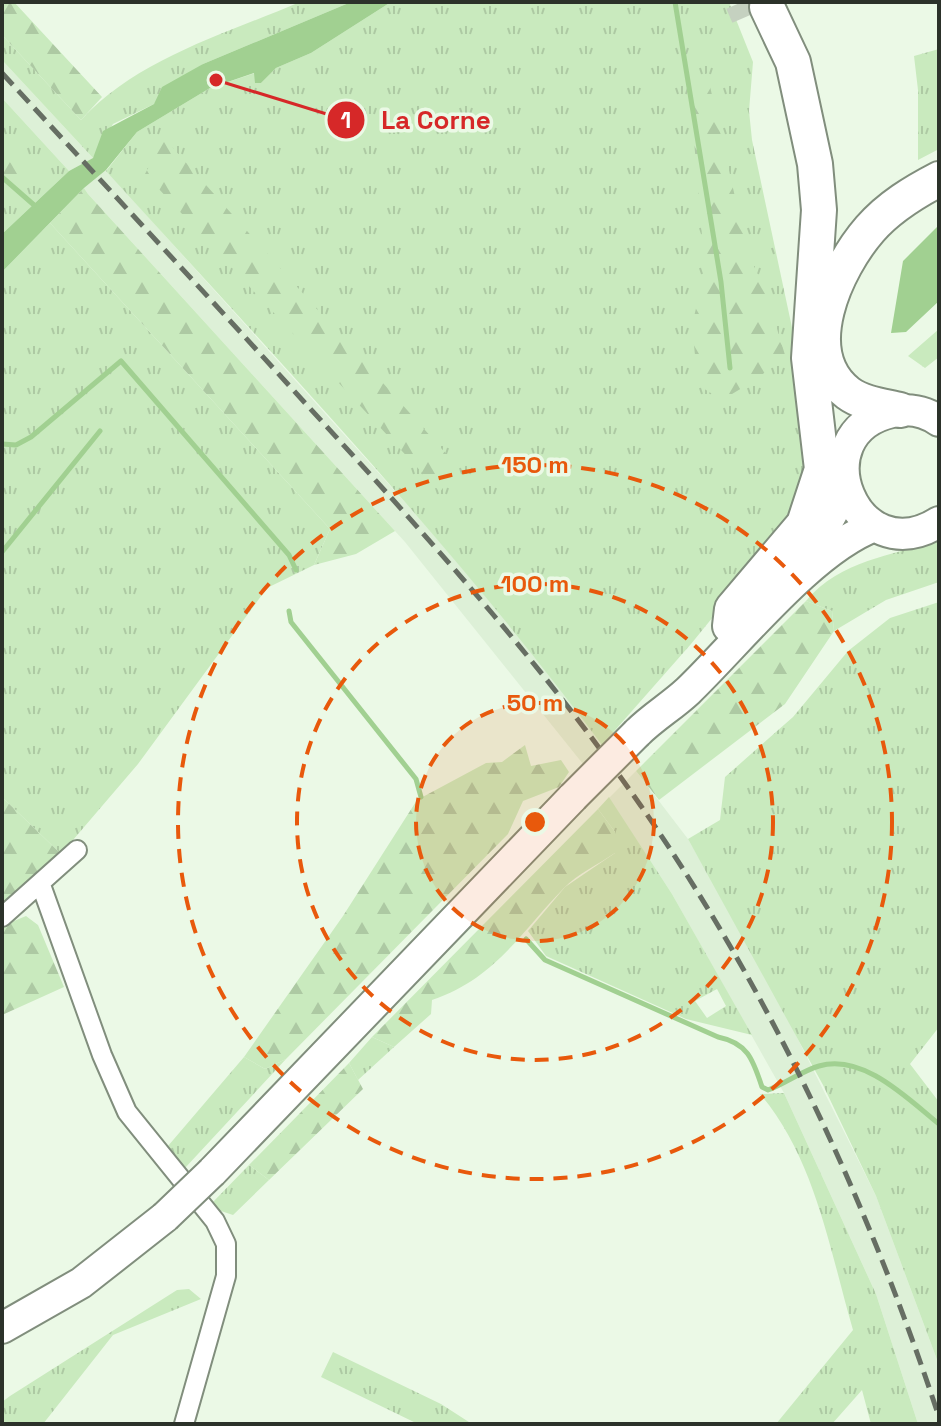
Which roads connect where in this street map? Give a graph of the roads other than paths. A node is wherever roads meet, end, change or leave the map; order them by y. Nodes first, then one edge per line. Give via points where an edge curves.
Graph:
1 (768, 8) tunnel mouth
2 (939, 179) edge
3 (811, 377) junction
4 (924, 411) edge
5 (845, 456) junction
6 (845, 490) junction
7 (939, 522) edge
8 (875, 526) junction
9 (730, 626) junction
10 (647, 723) junction
11 (77, 850) dead end
12 (41, 885) junction
13 (2, 917) edge
14 (135, 1244) junction
15 (97, 1272) junction
16 (2, 1307) edge
17 (2, 1328) edge
18 (2, 1348) edge
19 (184, 1424) edge

1 - 3 highway via 793,62 808,124 819,210
2 - 4 highway via 896,205 865,235 838,278 824,327 828,364 842,387 862,401
3 - 5 highway
3 - 9 highway via 822,469 814,500 785,550 732,609
4 - 5 main road via 881,414 852,438
5 - 6 main road
6 - 8 main road via 852,505
6 - 9 main road via 830,517
7 - 8 main road via 911,533
8 - 10 main road via 856,533 805,574 685,695
9 - 10 main road
10 - 14 main road, bridge via 212,1172
11 - 12 street
12 - 13 street
12 - 19 street via 127,1112 215,1221 226,1244 226,1276
14 - 15 main road
14 - 16 main road
15 - 17 main road
15 - 18 main road

